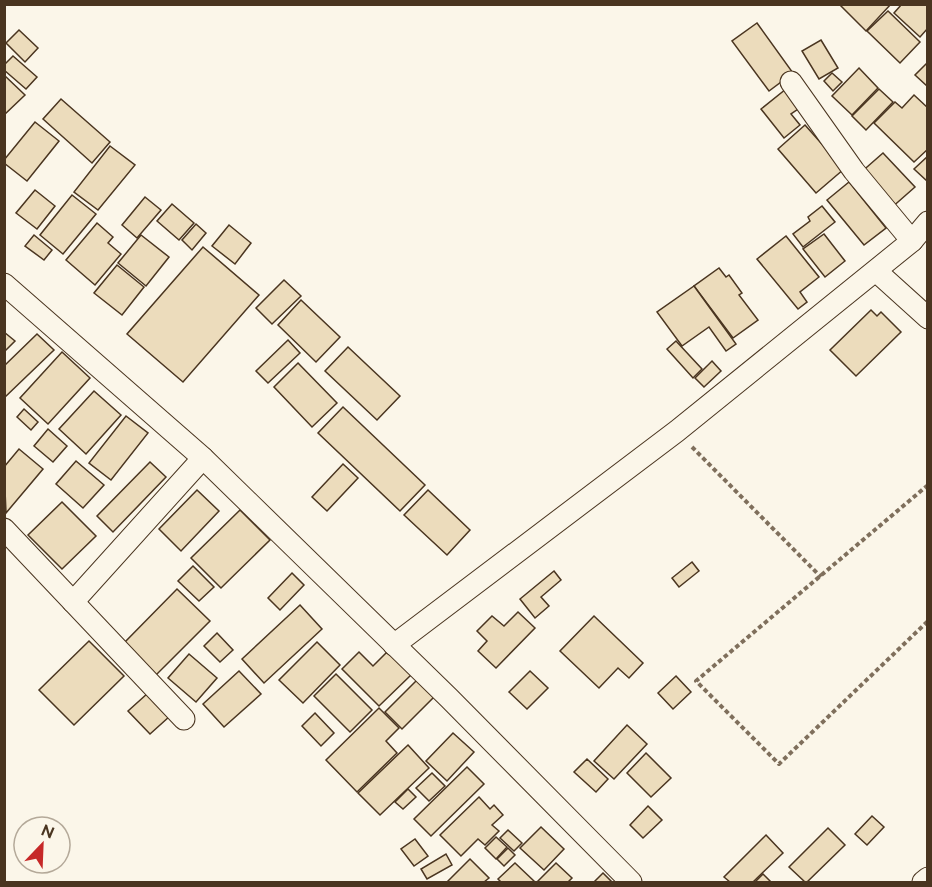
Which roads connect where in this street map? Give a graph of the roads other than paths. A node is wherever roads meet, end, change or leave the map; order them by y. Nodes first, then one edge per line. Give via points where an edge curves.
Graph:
1 (791, 82) dead end
2 (927, 222) edge
3 (912, 240) junction
4 (876, 271) junction
5 (4, 284) edge
6 (927, 318) edge
7 (203, 459) junction
8 (4, 529) edge
9 (73, 602) junction
10 (394, 645) junction
11 (184, 719) dead end
12 (927, 878) edge
13 (631, 882) edge
14 (924, 882) edge

1 - 3 street via 854,171
2 - 3 street
3 - 4 street
4 - 6 street
4 - 10 street via 677,431
5 - 7 street
7 - 9 street
7 - 10 street
8 - 9 street
9 - 11 street
10 - 13 street
12 - 14 street

